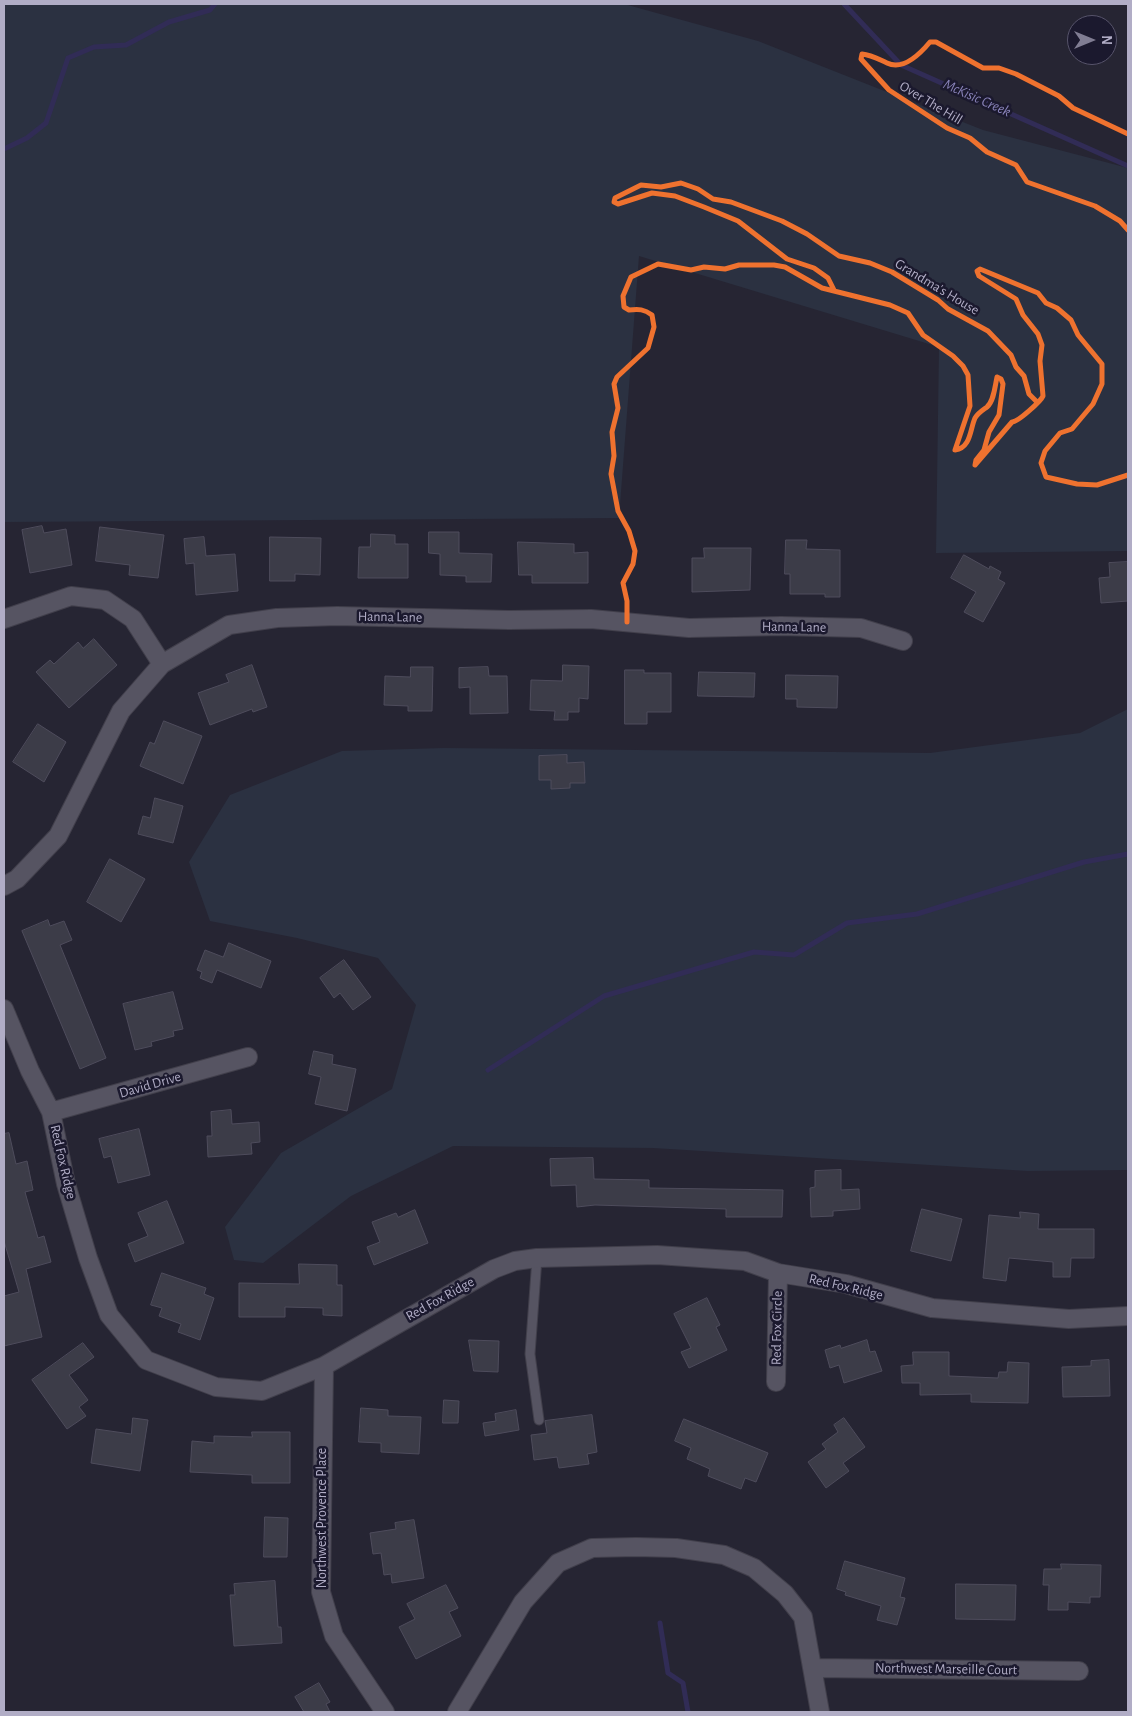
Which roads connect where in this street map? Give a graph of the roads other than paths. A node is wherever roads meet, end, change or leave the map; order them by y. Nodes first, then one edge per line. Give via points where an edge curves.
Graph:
1 (4, 619) edge
2 (903, 642) dead end
3 (162, 664) junction
4 (4, 886) edge
5 (4, 1009) edge
6 (248, 1057) dead end
7 (51, 1112) junction
8 (537, 1258) junction
9 (778, 1273) junction
10 (1128, 1316) edge
11 (324, 1366) junction
12 (776, 1382) dead end
13 (538, 1420) dead end
14 (814, 1668) junction
15 (1079, 1671) dead end
16 (385, 1712) edge
17 (457, 1712) edge
18 (820, 1712) edge

1 - 3 street via 71,596 105,600 133,619
2 - 3 street, Hanna Lane via 861,628 689,628 591,618 277,618 229,625
3 - 4 street, Hanna Lane via 121,711 58,836 17,879
5 - 7 street, Red Fox Ridge
6 - 7 street, David Drive
7 - 11 street, Red Fox Ridge via 66,1184 109,1315 146,1360 216,1386 262,1391
8 - 9 street, Red Fox Ridge via 657,1255 745,1261
8 - 11 street, Red Fox Ridge via 515,1261 494,1269
8 - 13 lane via 530,1354
9 - 10 street, Red Fox Ridge via 846,1284 932,1308 1069,1319
9 - 12 street, Red Fox Circle
11 - 16 street, Northwest Provence Place via 321,1592 334,1636
14 - 15 street, Northwest Marseille Court
14 - 17 street via 803,1617 785,1594 754,1568 724,1555 676,1548 592,1548 558,1563 523,1602
14 - 18 street

